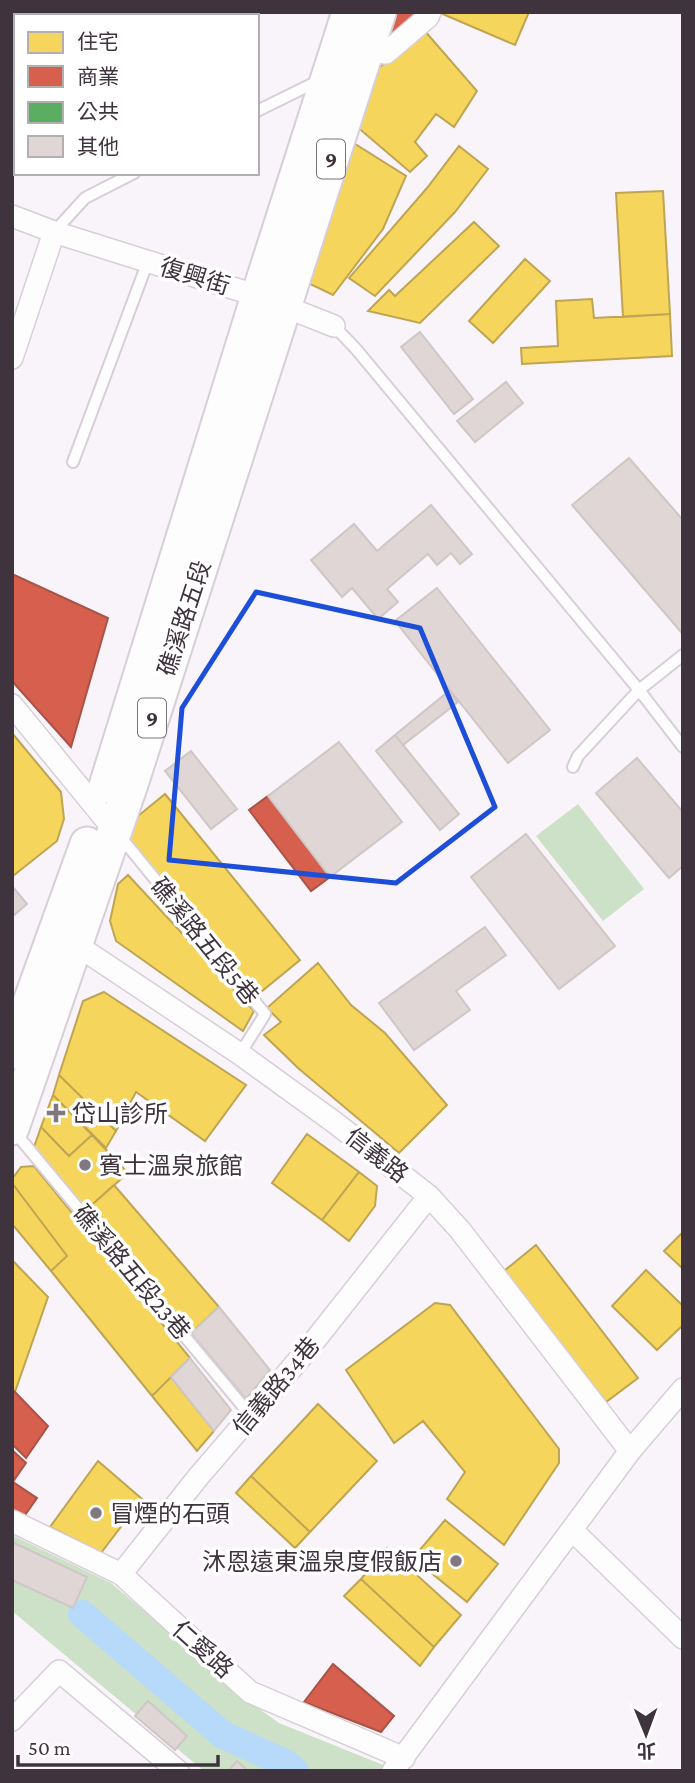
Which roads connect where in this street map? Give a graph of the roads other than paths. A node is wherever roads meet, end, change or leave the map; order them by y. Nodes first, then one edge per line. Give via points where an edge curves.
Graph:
1 (349, 12) edge
2 (379, 12) edge
3 (430, 12) edge
4 (346, 69) junction
5 (259, 110) edge
6 (130, 175) edge
7 (12, 216) edge
8 (54, 232) junction
9 (148, 261) junction
10 (271, 301) junction
11 (334, 327) joint
12 (12, 358) edge
13 (73, 462) dead end
14 (683, 654) edge
15 (639, 690) junction
16 (12, 705) edge
17 (683, 747) edge
18 (573, 767) dead end
19 (107, 820) junction
20 (66, 938) junction
21 (12, 1052) edge
22 (240, 1054) junction
23 (12, 1128) edge
24 (429, 1196) junction
25 (683, 1389) edge
26 (251, 1416) junction
27 (630, 1451) junction
28 (12, 1521) edge
29 (573, 1531) junction
30 (121, 1574) junction
31 (683, 1638) edge
32 (12, 1720) edge
33 (402, 1764) edge
34 (178, 1771) edge

1 - 4 main road, 9
2 - 4 main road, 9
3 - 4 street via 386,53
4 - 5 lane
4 - 10 main road, 9
6 - 8 lane via 85,198
7 - 8 street, 復興街
8 - 9 street, 復興街
8 - 12 street
9 - 10 street, 復興街
9 - 13 lane
10 - 11 street, 復興街
10 - 19 main road, 礁溪路五段 / 9
11 - 15 lane
14 - 15 lane
15 - 17 lane
15 - 18 lane
16 - 19 street
19 - 20 main road, 礁溪路五段 / 9
19 - 22 lane, 礁溪路五段5巷 via 265,1014
20 - 21 main road, 礁溪路五段 / 9
20 - 22 street, 信義路
20 - 23 main road, 礁溪路五段 / 9
22 - 24 street, 信義路
23 - 26 lane, 礁溪路五段23巷
24 - 26 street, 信義路34巷
24 - 27 street, 信義路
25 - 27 street, 仁愛路
26 - 30 street, 信義路34巷
27 - 29 street, 仁愛路
28 - 30 street, 仁愛路
29 - 31 street
29 - 33 street, 仁愛路
30 - 33 street, 仁愛路 via 250,1692
32 - 34 street via 59,1671

